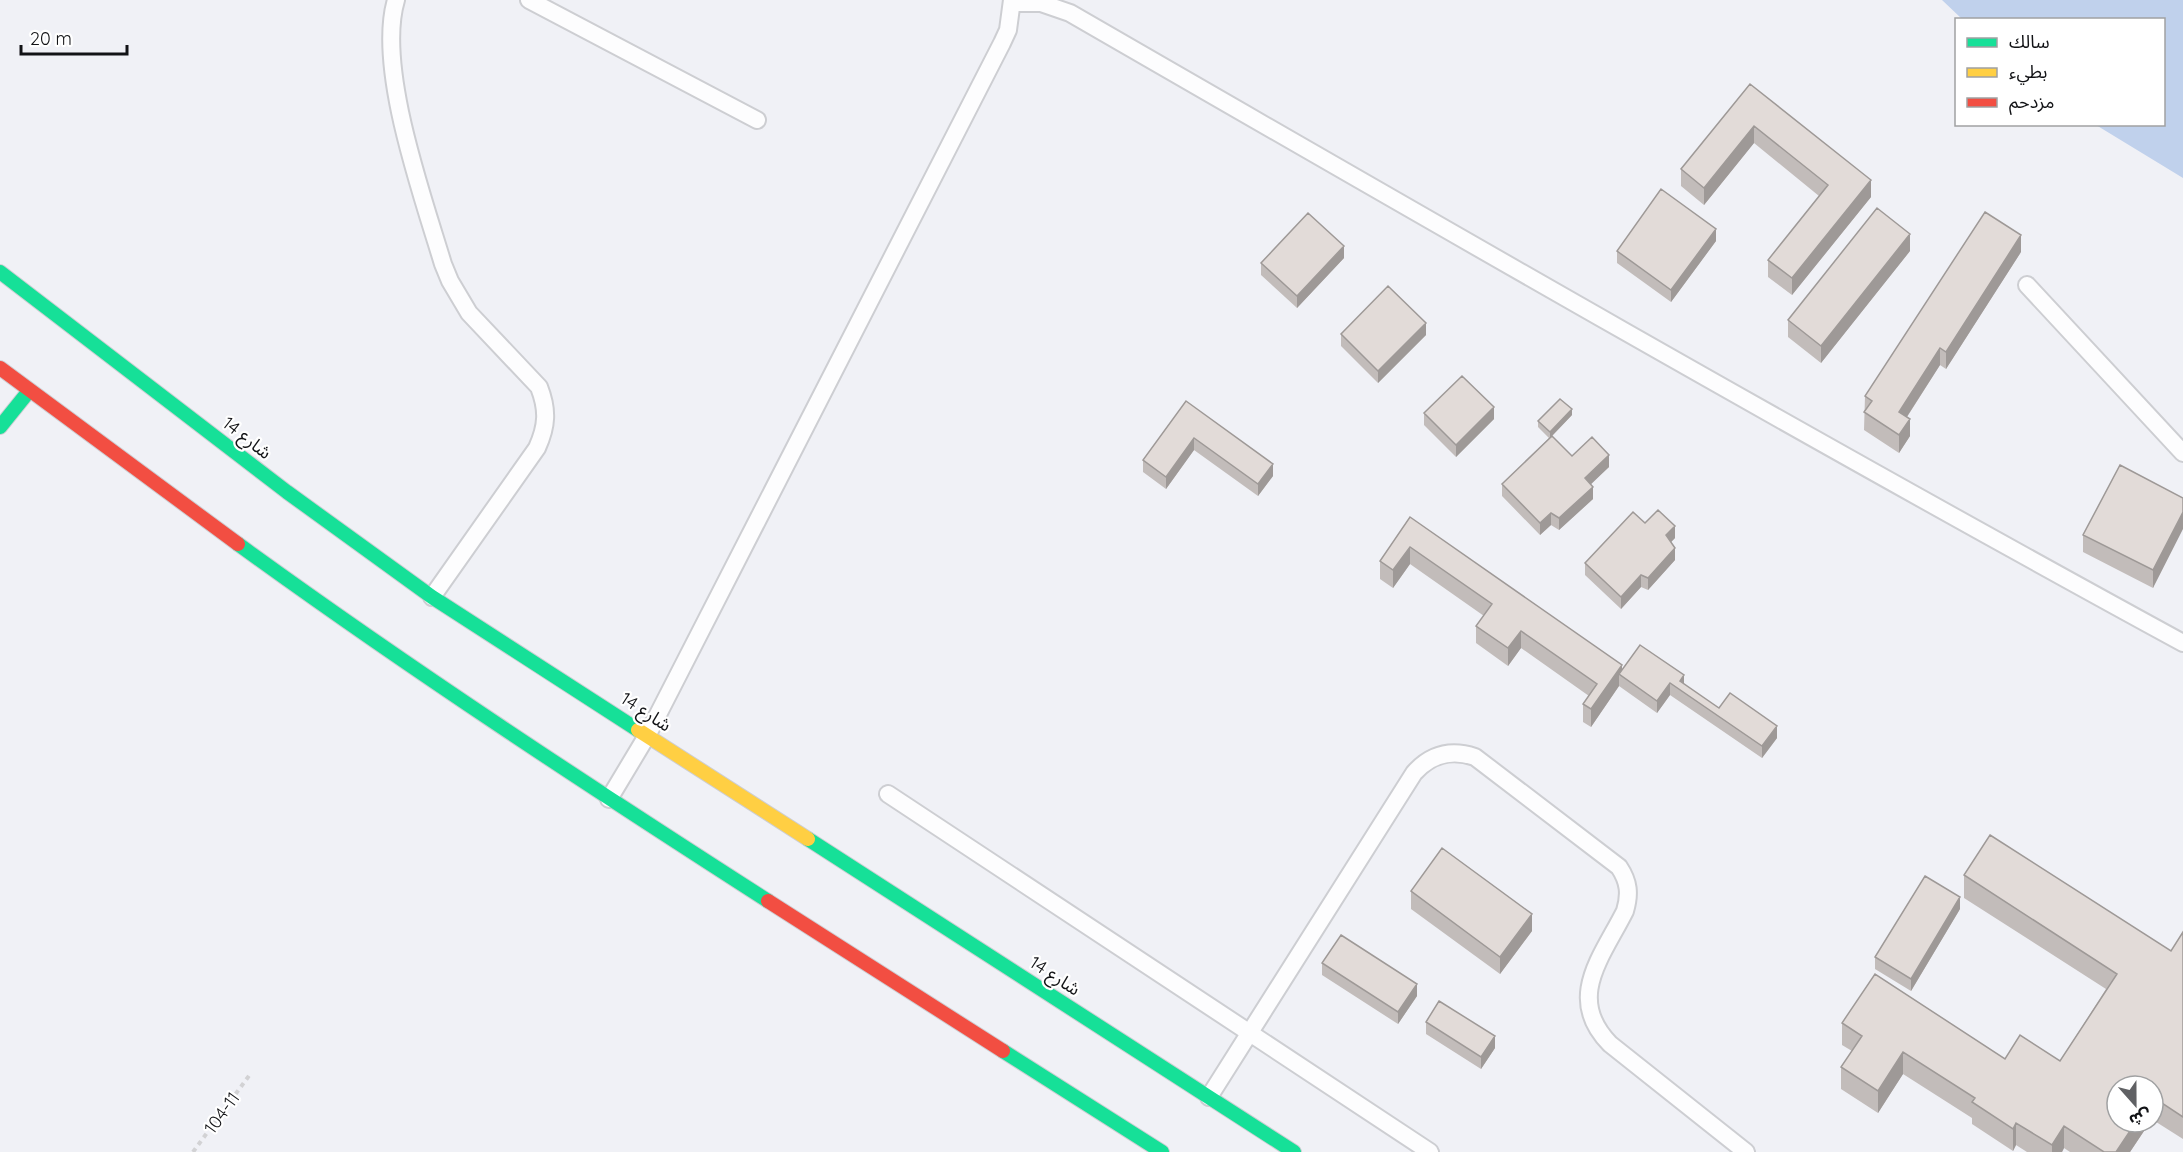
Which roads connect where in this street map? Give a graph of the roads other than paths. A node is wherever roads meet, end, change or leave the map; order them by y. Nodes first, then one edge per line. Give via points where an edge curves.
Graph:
1 (396, 0) edge
2 (529, 0) edge
3 (1012, 1) edge
4 (757, 120) dead end
5 (0, 272) edge
6 (2026, 285) dead end
7 (0, 368) edge
8 (29, 391) junction
9 (0, 427) edge
10 (2183, 453) edge
11 (432, 597) junction
12 (2183, 643) edge
13 (648, 734) junction
14 (888, 794) dead end
15 (609, 799) junction
16 (1248, 1034) junction
17 (1209, 1097) junction
18 (1162, 1152) edge
19 (1294, 1152) edge
20 (1430, 1152) edge
21 (1746, 1152) edge

1 - 11 lane via 391,16 399,99 407,141 443,264 469,313 539,387 547,418 537,448
2 - 4 lane
3 - 12 lane via 1041,3 1070,13 1730,392
3 - 13 lane via 1002,43
5 - 11 street, شارع 14 via 287,492
6 - 10 lane
7 - 8 street
8 - 9 street
8 - 15 street via 278,575
11 - 13 street, شارع 14
13 - 15 lane
13 - 17 street, شارع 14
14 - 16 lane
15 - 18 street
16 - 17 lane
16 - 20 lane
16 - 21 lane via 1414,773 1431,758 1464,753 1475,757 1619,867 1626,877 1629,899 1590,980 1588,1004 1598,1032
17 - 19 street, شارع 14

